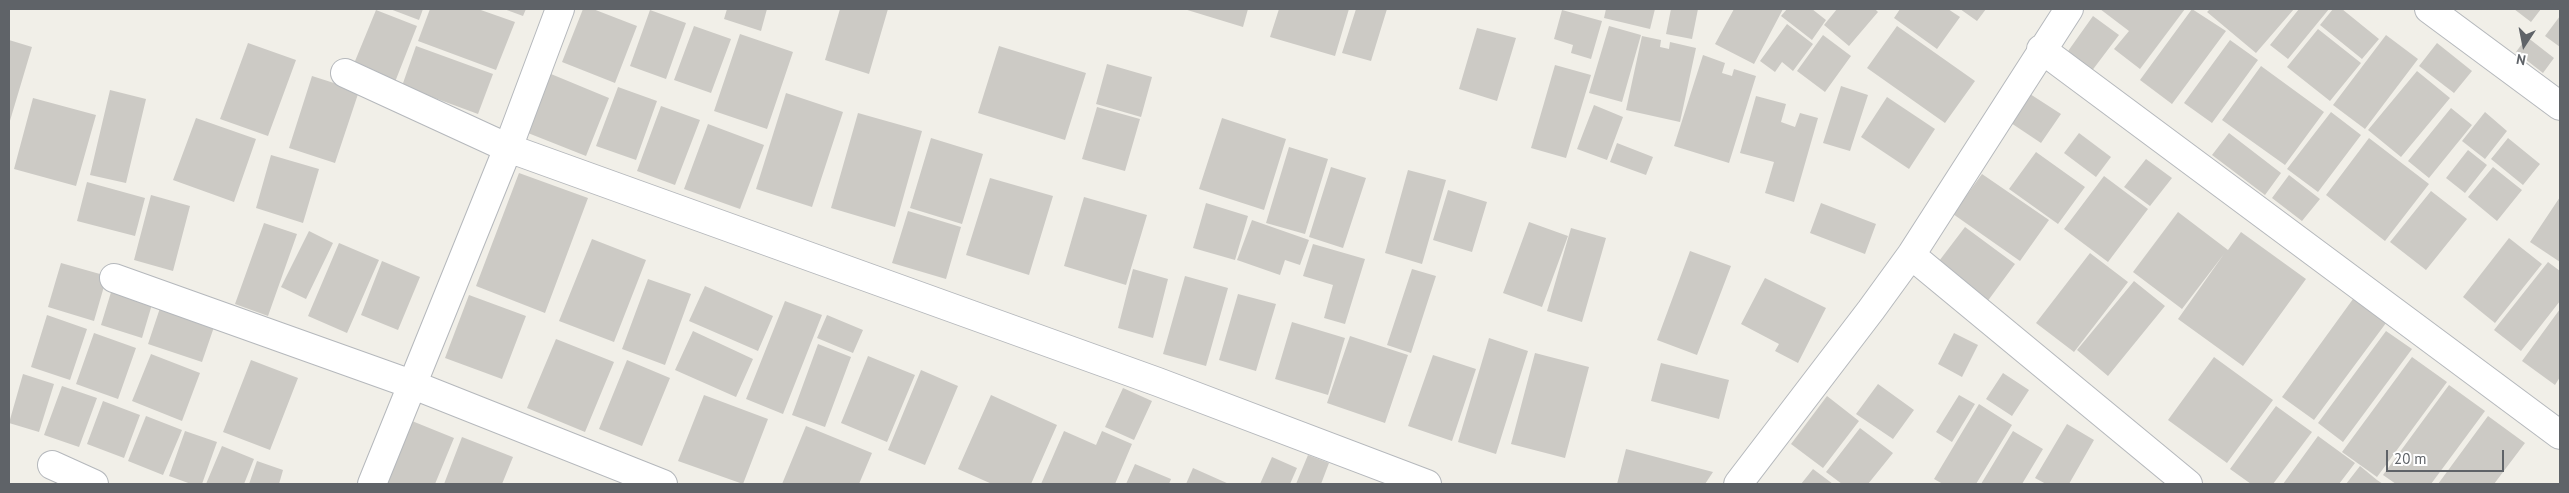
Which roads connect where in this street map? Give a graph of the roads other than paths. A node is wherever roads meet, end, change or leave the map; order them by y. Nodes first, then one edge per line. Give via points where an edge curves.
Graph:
1 (560, 9) edge
2 (2069, 9) edge
3 (2429, 9) edge
4 (2041, 49) junction
5 (345, 73) dead end
6 (2560, 106) edge
7 (508, 148) junction
8 (1911, 255) junction
9 (114, 278) dead end
10 (411, 384) junction
11 (2560, 436) edge
12 (52, 465) dead end
13 (94, 484) edge
14 (372, 484) edge
15 (663, 484) edge
16 (1427, 484) edge
17 (1738, 484) edge
18 (2188, 484) edge

1 - 7 street
2 - 4 street
3 - 6 street
4 - 8 street
4 - 11 street
5 - 7 street
7 - 10 street
7 - 16 street via 1158,382
8 - 17 street
8 - 18 street
9 - 10 street
10 - 14 street
10 - 15 street
12 - 13 street

